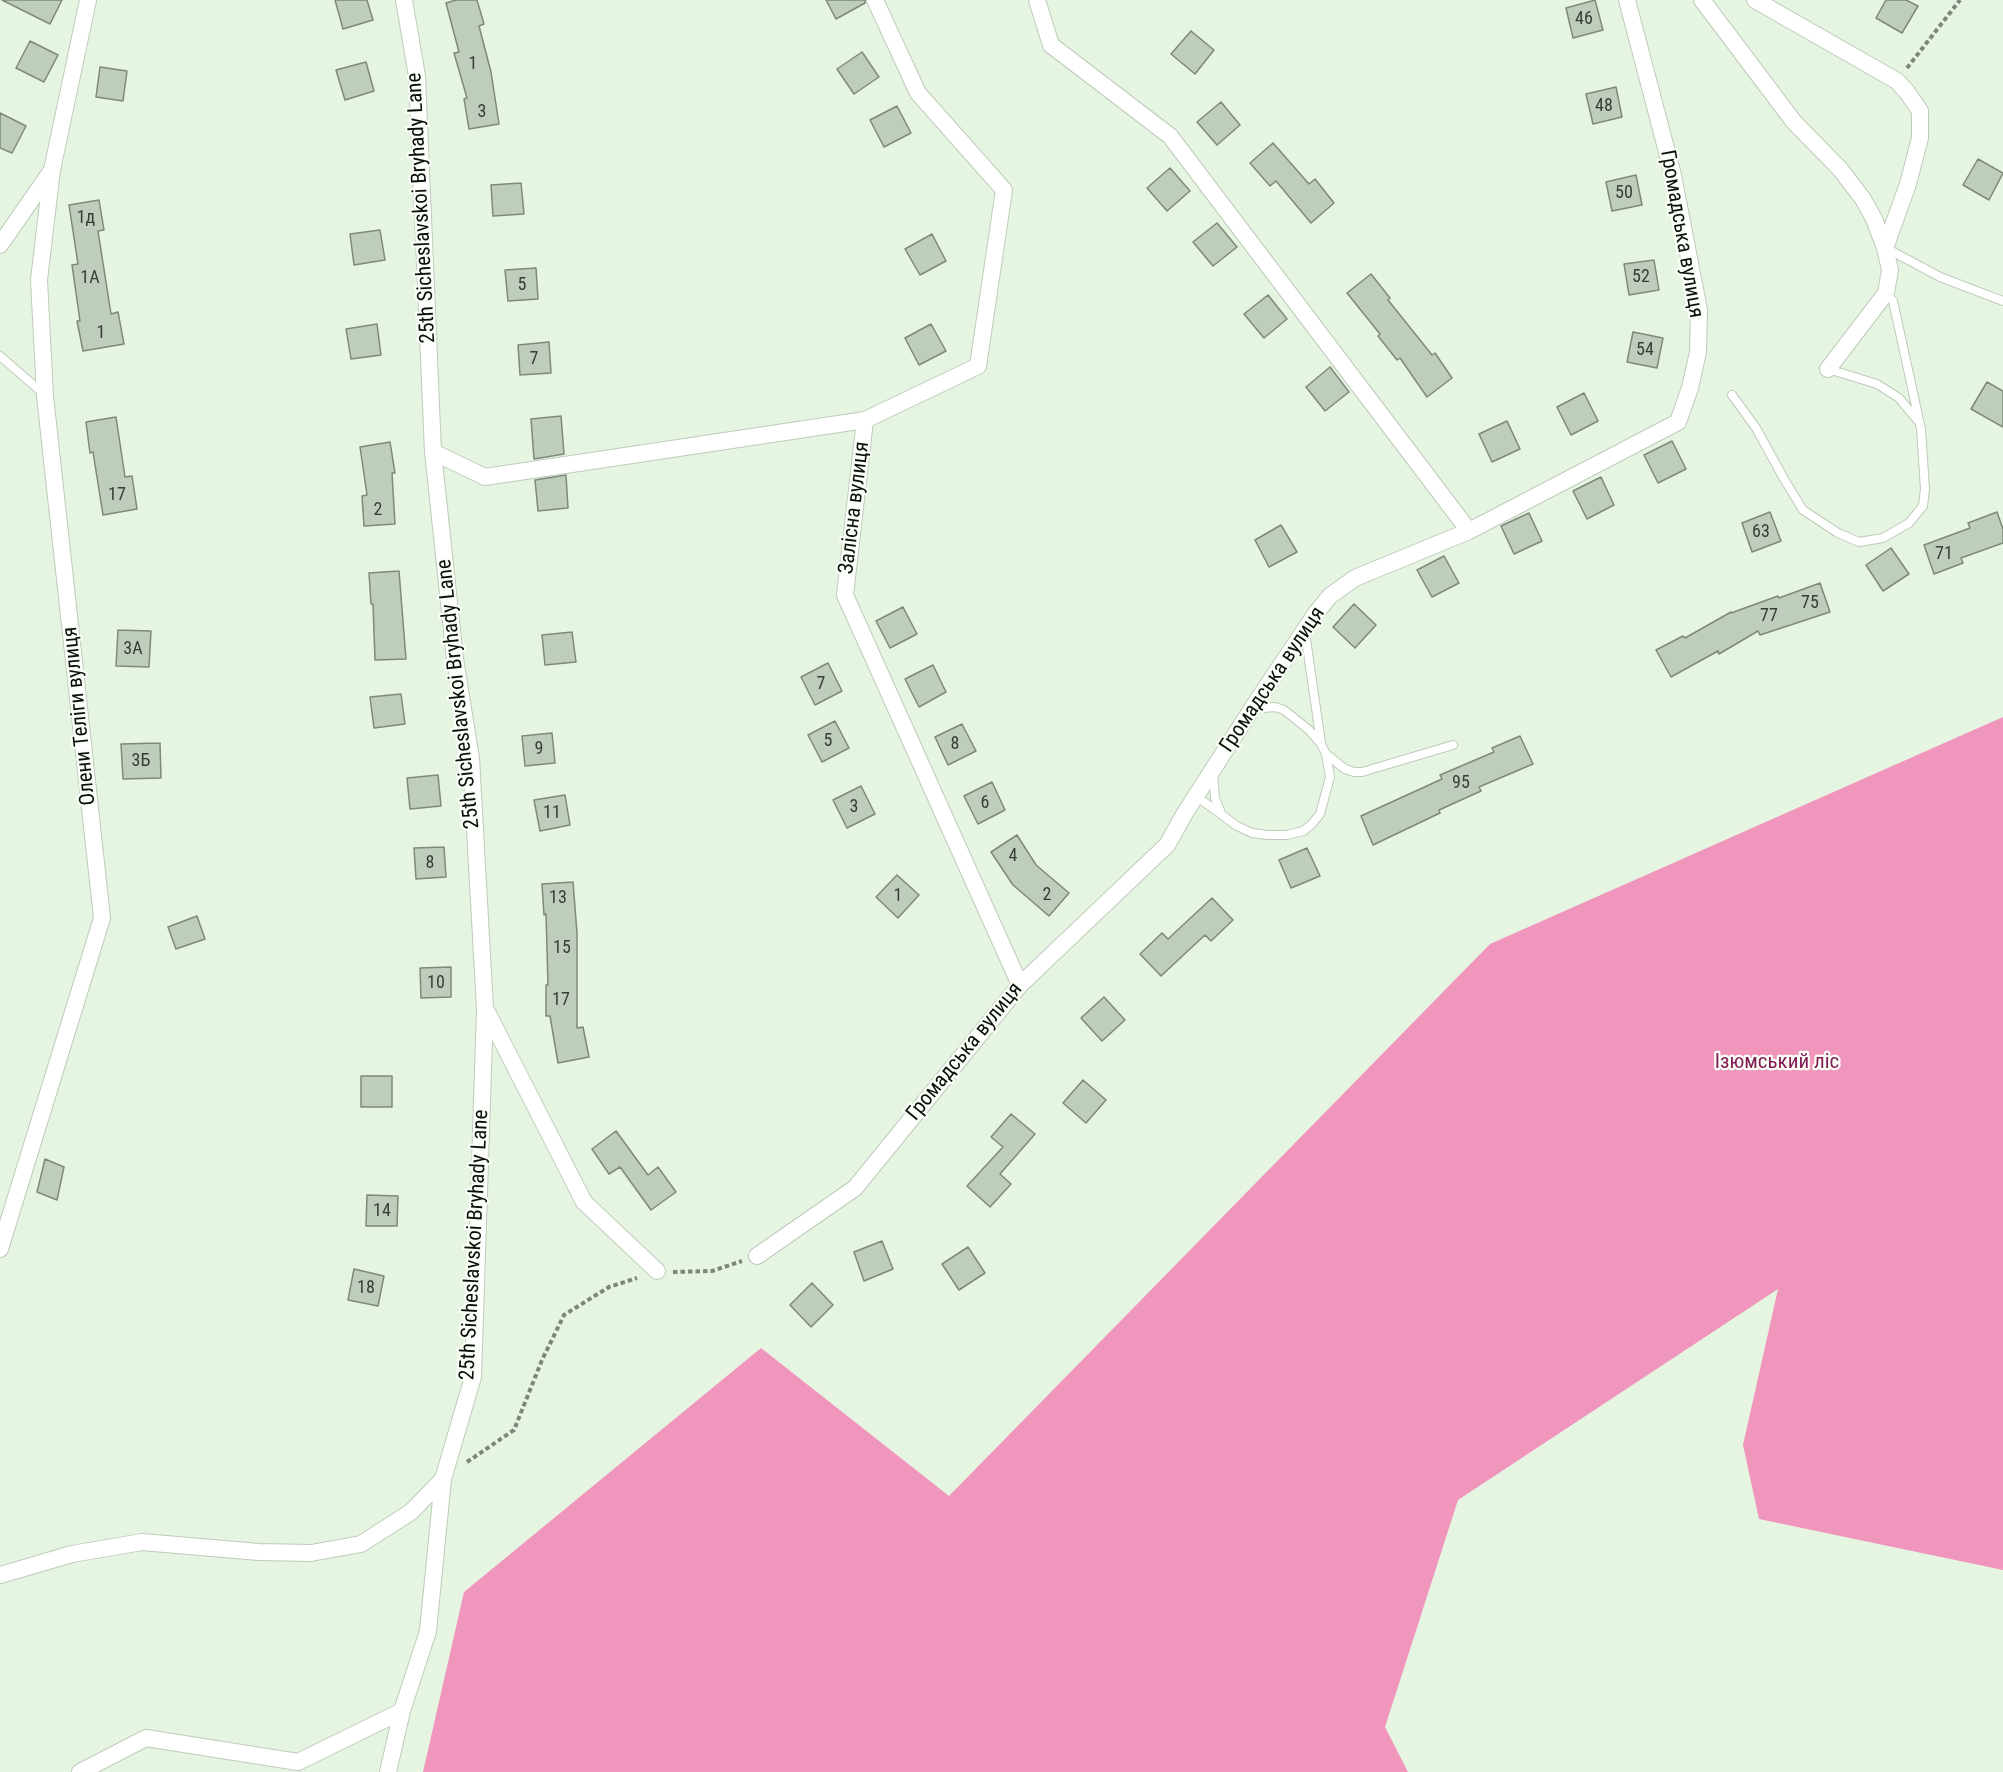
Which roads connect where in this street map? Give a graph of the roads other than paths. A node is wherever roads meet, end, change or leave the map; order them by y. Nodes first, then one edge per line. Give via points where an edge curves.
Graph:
1 (88, 0) edge
2 (404, 0) edge
3 (876, 0) edge
4 (1037, 0) edge
5 (1627, 0) edge
6 (1702, 0) edge
7 (1755, 0) edge
8 (52, 170) junction
9 (0, 245) edge
10 (1885, 248) junction
11 (1886, 293) junction
12 (2003, 301) edge
13 (0, 356) edge
14 (1828, 369) joint
15 (1732, 395) dead end
16 (45, 396) junction
17 (865, 420) junction
18 (1920, 423) junction
19 (432, 452) junction
20 (1468, 531) junction
21 (1305, 630) junction
22 (1251, 710) junction
23 (1321, 744) junction
24 (1453, 745) dead end
25 (1326, 754) junction
26 (1212, 769) junction
27 (1196, 796) junction
28 (1185, 813) junction
29 (1221, 814) junction
30 (1020, 985) junction
31 (485, 1009) junction
32 (0, 1248) edge
33 (757, 1256) road end
34 (657, 1271) road end
35 (443, 1479) junction
36 (0, 1575) edge
37 (402, 1711) junction
38 (80, 1772) edge
39 (388, 1772) edge

1 - 8 street, Олени Теліги вулиця
2 - 19 street, 25th Sicheslavskoi Bryhady Lane via 417,76
3 - 17 street, Залісна вулиця via 918,93 1004,190 978,366
4 - 20 street via 1051,45 1170,136
5 - 20 street, Громадська вулиця via 1673,175 1699,310 1698,352 1690,388 1678,422
6 - 10 street via 1794,122 1857,191
7 - 10 street via 1897,81 1920,111 1920,138
8 - 9 street, Олени Теліги вулиця
8 - 16 street, Олени Теліги вулиця via 39,280
10 - 11 street via 1890,270
10 - 12 lane via 1940,277
11 - 14 street
11 - 18 lane via 1893,301
13 - 16 lane
14 - 18 lane via 1877,384 1899,398
15 - 18 lane via 1756,428 1803,510 1859,542 1882,538 1909,523 1923,506
16 - 32 street, Олени Теліги вулиця via 102,918
17 - 19 street via 485,477
17 - 30 street, Залісна вулиця via 844,595
19 - 31 street, 25th Sicheslavskoi Bryhady Lane via 455,659 471,758
20 - 21 street, Громадська вулиця via 1355,578 1330,596
21 - 22 street, Громадська вулиця
21 - 23 lane
22 - 23 lane via 1284,710
22 - 26 street, Громадська вулиця
23 - 25 lane
24 - 25 lane via 1362,772 1345,769
25 - 29 lane via 1330,777 1320,814 1303,831 1287,835 1252,833
26 - 27 street, Громадська вулиця
26 - 29 lane
27 - 28 street, Громадська вулиця
27 - 29 lane
28 - 29 lane via 1199,807
28 - 30 street, Громадська вулиця via 1167,845
30 - 33 street, Громадська вулиця via 855,1188
31 - 34 street, 25th Sicheslavskoi Bryhady Lane via 584,1202
31 - 35 street, 25th Sicheslavskoi Bryhady Lane via 473,1377
35 - 36 street via 411,1512 361,1544 311,1553 142,1542 72,1554
35 - 37 street, 25th Sicheslavskoi Bryhady Lane via 428,1631
37 - 38 street via 298,1762 146,1738
37 - 39 street, 25th Sicheslavskoi Bryhady Lane

